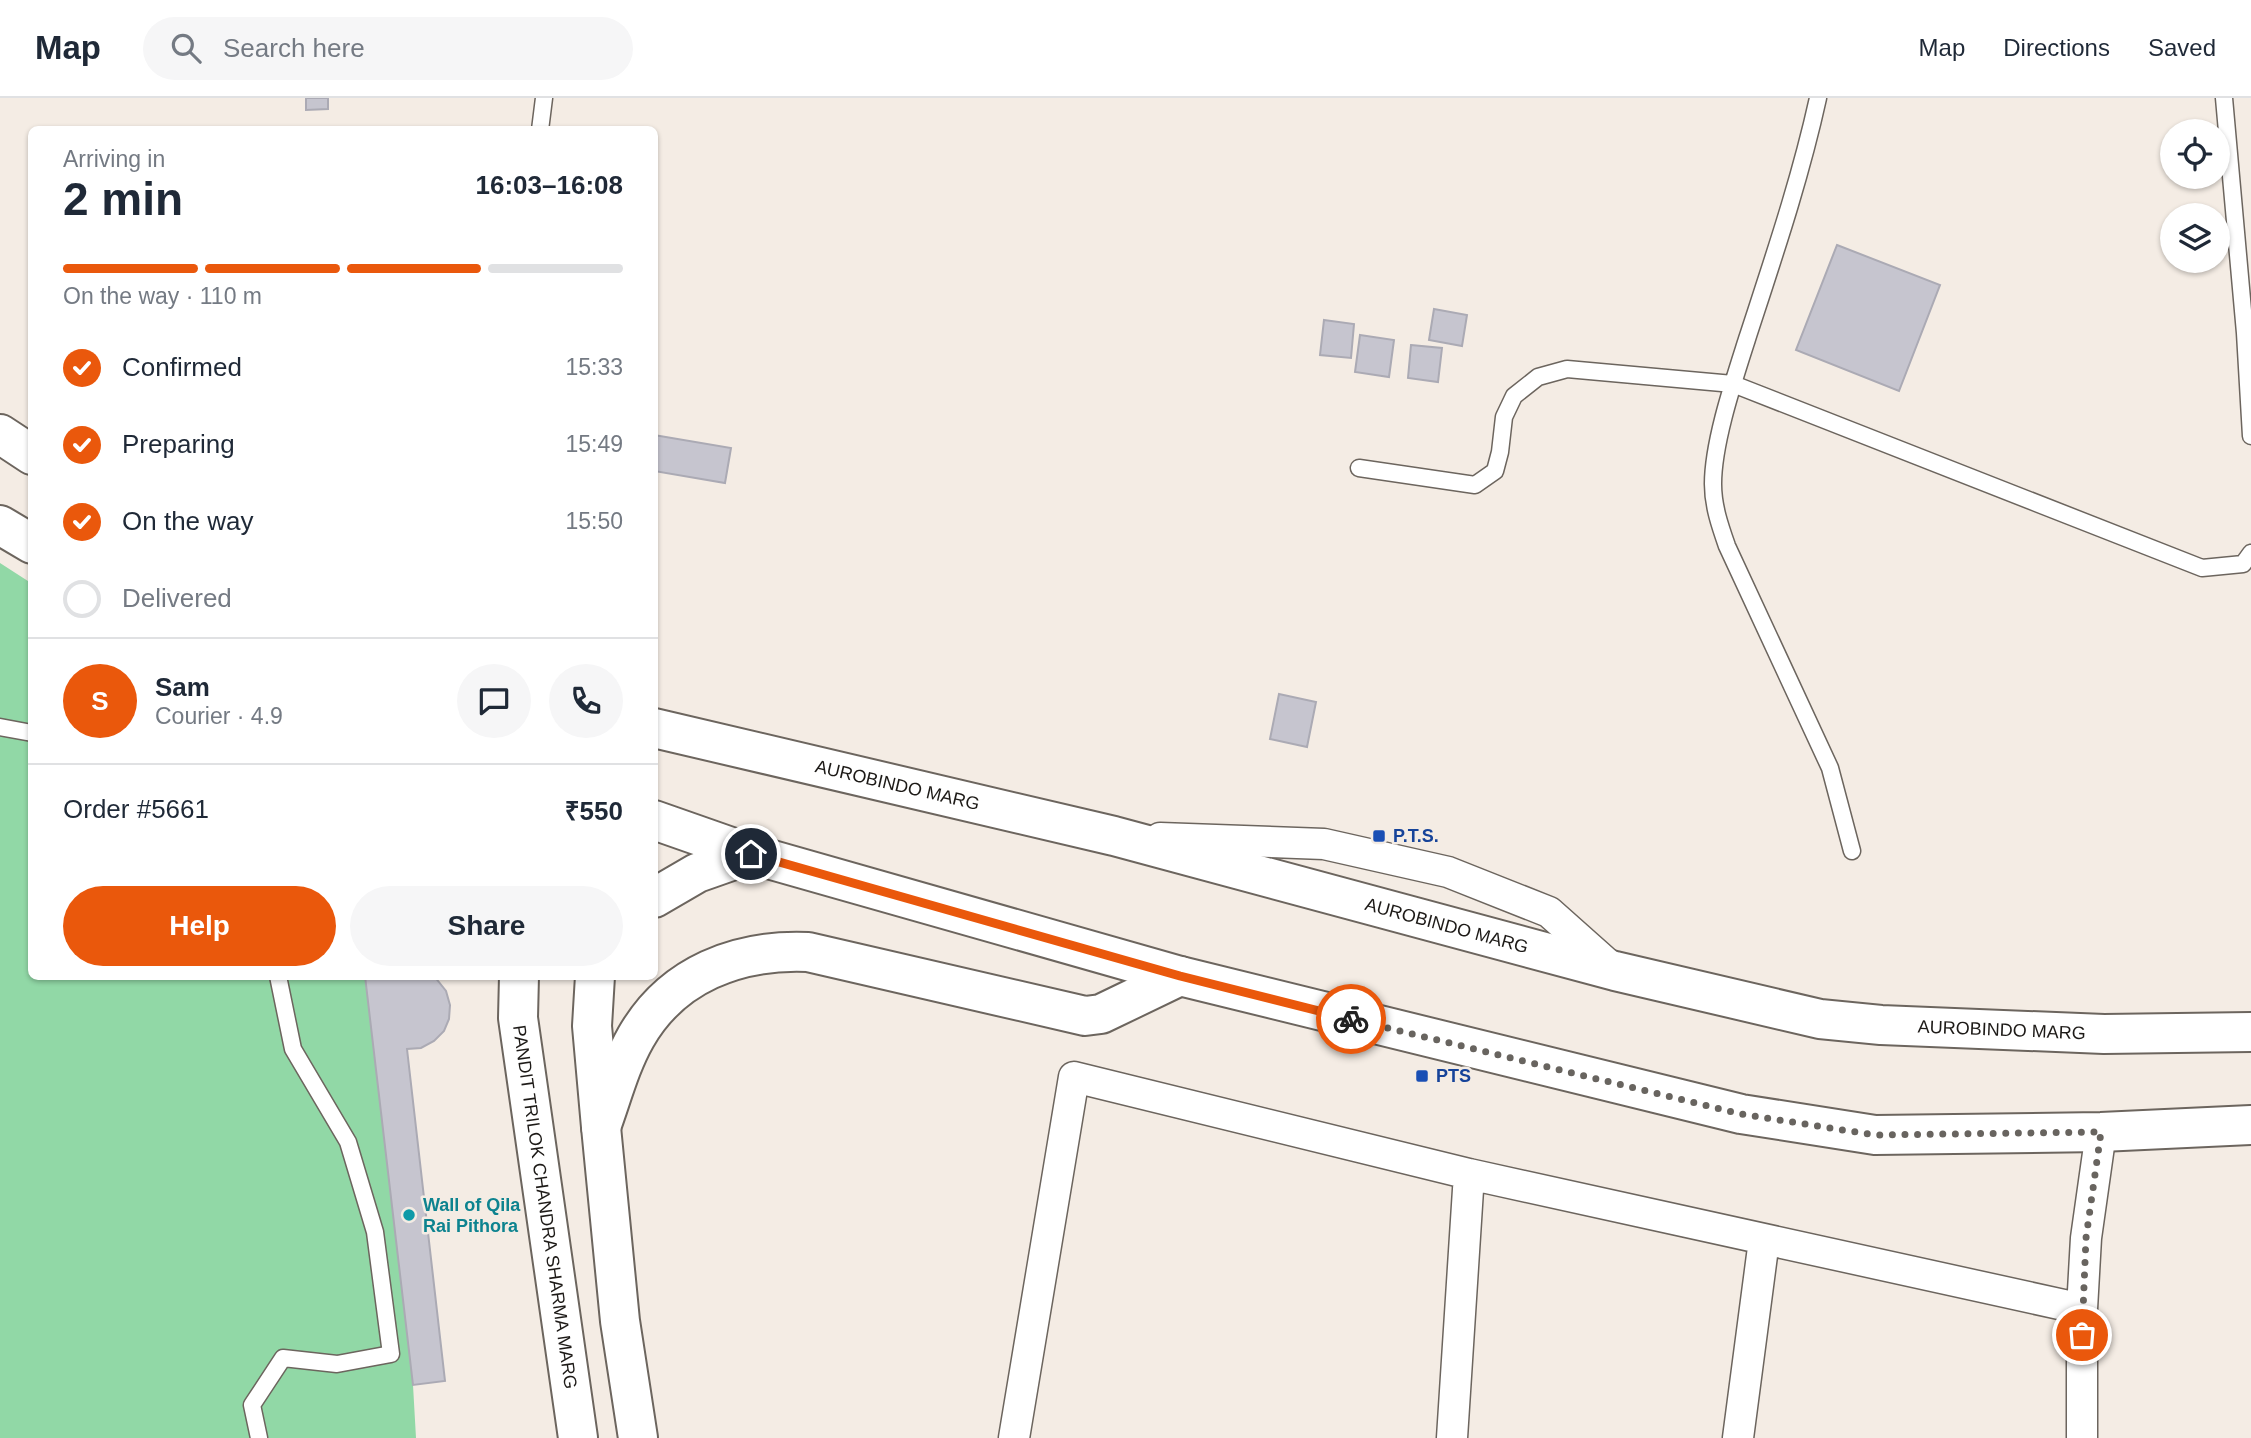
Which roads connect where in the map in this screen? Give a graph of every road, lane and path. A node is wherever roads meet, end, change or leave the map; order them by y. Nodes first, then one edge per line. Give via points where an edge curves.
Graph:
1 (544, 98) edge
2 (1818, 98) edge
3 (2224, 98) edge
4 (540, 126) edge
5 (1733, 384) junction
6 (0, 434) edge
7 (2251, 436) edge
8 (28, 452) edge
9 (1359, 468) dead end
10 (0, 525) edge
11 (28, 542) edge
12 (2251, 553) edge
13 (0, 727) edge
14 (658, 729) edge
15 (28, 732) edge
16 (658, 821) edge
17 (1114, 836) junction
18 (1852, 851) dead end
19 (751, 854) junction
20 (658, 895) edge
21 (1615, 971) junction
22 (1180, 976) junction
23 (279, 980) edge
24 (519, 980) edge
25 (595, 980) edge
26 (2251, 1032) edge
27 (2251, 1125) edge
28 (601, 1127) junction
29 (2101, 1132) junction
30 (1469, 1174) junction
31 (1764, 1240) junction
32 (2082, 1309) junction
33 (259, 1438) edge
34 (578, 1438) edge
35 (638, 1438) edge
36 (1014, 1438) edge
37 (1451, 1438) edge
38 (1738, 1438) edge
39 (2082, 1438) edge

1 - 4 lane
2 - 5 lane via 1794,194
3 - 7 lane
5 - 9 lane via 1567,369 1538,377 1514,396 1503,416 1495,471 1475,485
5 - 12 lane via 2202,568 2243,564
5 - 18 lane via 1715,460 1715,509 1727,547 1830,768
6 - 8 main road
10 - 11 main road
13 - 15 lane
14 - 17 main road, AUROBINDO MARG
16 - 19 main road
17 - 21 main road, AUROBINDO MARG
17 - 21 street via 1324,844 1448,872 1549,912
19 - 20 main road via 697,873
19 - 22 main road
21 - 26 main road, AUROBINDO MARG via 1820,1019 2104,1034
22 - 28 main road via 1101,1014 1085,1016 808,952 758,953 733,959 688,981 651,1016 625,1059
22 - 29 main road via 1741,1114 1875,1135
23 - 33 lane via 293,1049 348,1142 374,1232 391,1354 337,1364 283,1358 252,1405
24 - 34 main road, PANDIT TRILOK CHANDRA SHARMA MARG via 518,1018
25 - 28 main road via 592,1026
27 - 29 main road
28 - 35 main road via 620,1321
29 - 32 street via 2086,1238
30 - 31 street
30 - 36 street via 1074,1077
30 - 37 street
31 - 32 street
31 - 38 street
32 - 39 street

